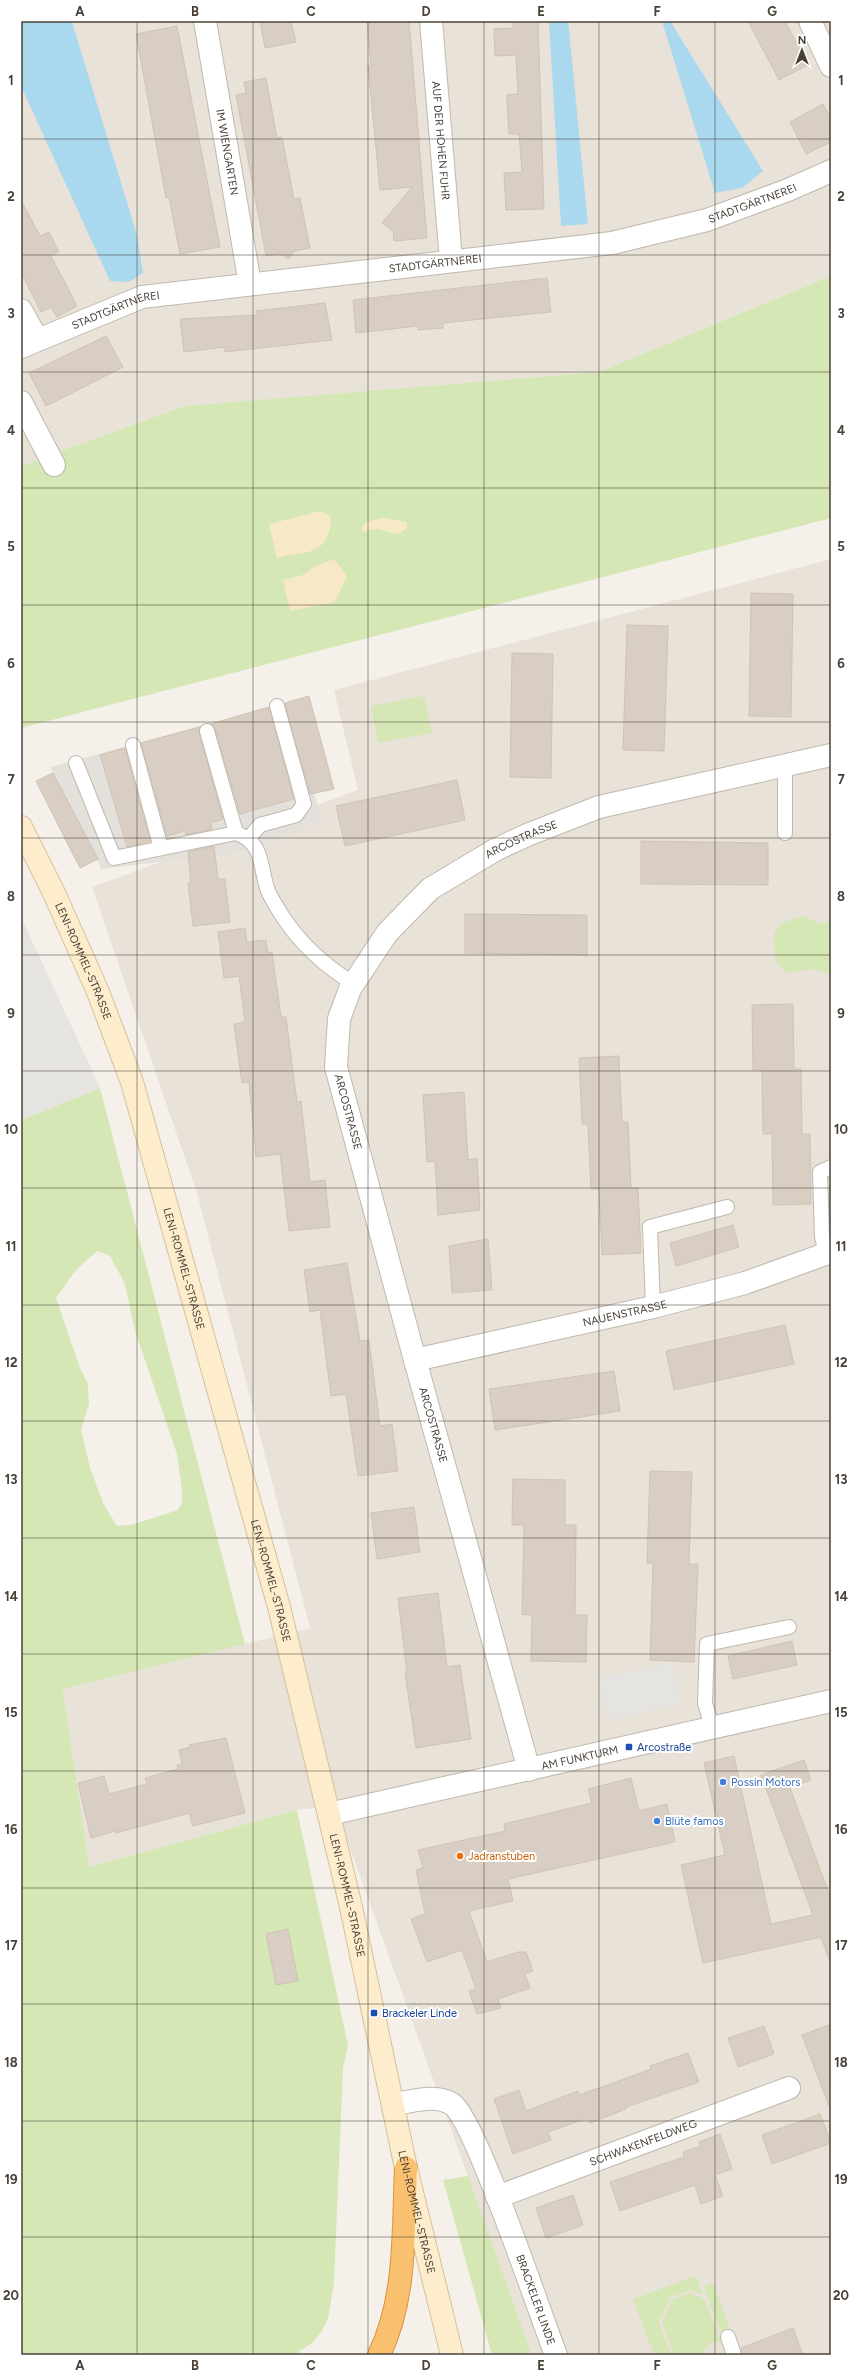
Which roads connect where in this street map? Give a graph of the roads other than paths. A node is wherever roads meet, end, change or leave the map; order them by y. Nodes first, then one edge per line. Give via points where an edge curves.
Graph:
1 (205, 21) edge
2 (431, 21) edge
3 (810, 21) edge
4 (831, 66) edge
5 (831, 171) edge
6 (451, 260) junction
7 (250, 284) junction
8 (21, 310) edge
9 (29, 343) edge
10 (21, 402) edge
11 (54, 464) dead end
12 (276, 706) dead end
13 (207, 731) dead end
14 (133, 745) dead end
15 (831, 755) edge
16 (76, 763) dead end
17 (785, 764) junction
18 (21, 827) edge
19 (785, 832) dead end
20 (243, 836) junction
21 (161, 848) junction
22 (354, 984) junction
23 (831, 1167) edge
24 (727, 1207) dead end
25 (829, 1253) edge
26 (654, 1307) junction
27 (415, 1360) junction
28 (788, 1627) dead end
29 (831, 1701) edge
30 (712, 1727) junction
31 (529, 1770) junction
32 (329, 1814) junction
33 (789, 2088) dead end
34 (393, 2104) junction
35 (406, 2168) junction
36 (497, 2197) junction
37 (728, 2337) dead end
38 (379, 2355) edge
39 (452, 2355) edge
40 (556, 2355) edge
41 (734, 2355) edge

1 - 7 street, IM WIENGARTEN
2 - 6 street, AUF DER HOHEN FUHR
3 - 4 street
5 - 6 street, STADTGÄRTNEREI via 763,200 678,228 612,243
6 - 7 street, STADTGÄRTNEREI
7 - 9 street, STADTGÄRTNEREI via 142,297
8 - 9 street, STADTGÄRTNEREI
10 - 11 street
12 - 20 lane via 304,804 296,815 260,825
13 - 20 lane
14 - 21 lane
15 - 17 street, ARCOSTRASSE
16 - 21 lane via 114,858
17 - 19 lane
17 - 22 street, ARCOSTRASSE via 599,807 495,850 430,889 387,933
18 - 32 main road, LENI-ROMMEL-STRASSE via 98,992 132,1082 279,1607
20 - 21 lane
20 - 22 lane via 258,850 268,892 283,917 305,946 328,968
22 - 27 street, ARCOSTRASSE via 340,1019 336,1067
23 - 25 lane via 820,1172 822,1237
24 - 26 lane via 650,1227
25 - 26 street, NAUENSTRASSE via 745,1283
26 - 27 street, NAUENSTRASSE
27 - 31 street, ARCOSTRASSE
28 - 30 lane via 706,1644 705,1702
29 - 30 street, AM FUNKTURM
30 - 31 street, AM FUNKTURM
31 - 32 street, AM FUNKTURM
32 - 34 main road, LENI-ROMMEL-STRASSE
33 - 36 street, SCHWAKENFELDWEG
34 - 35 main road, LENI-ROMMEL-STRASSE
34 - 36 street, BRACKELER LINDE via 439,2097 453,2104 481,2154
35 - 38 highway via 400,2282 390,2331
35 - 39 main road, LENI-ROMMEL-STRASSE
36 - 40 street, BRACKELER LINDE
37 - 41 lane

